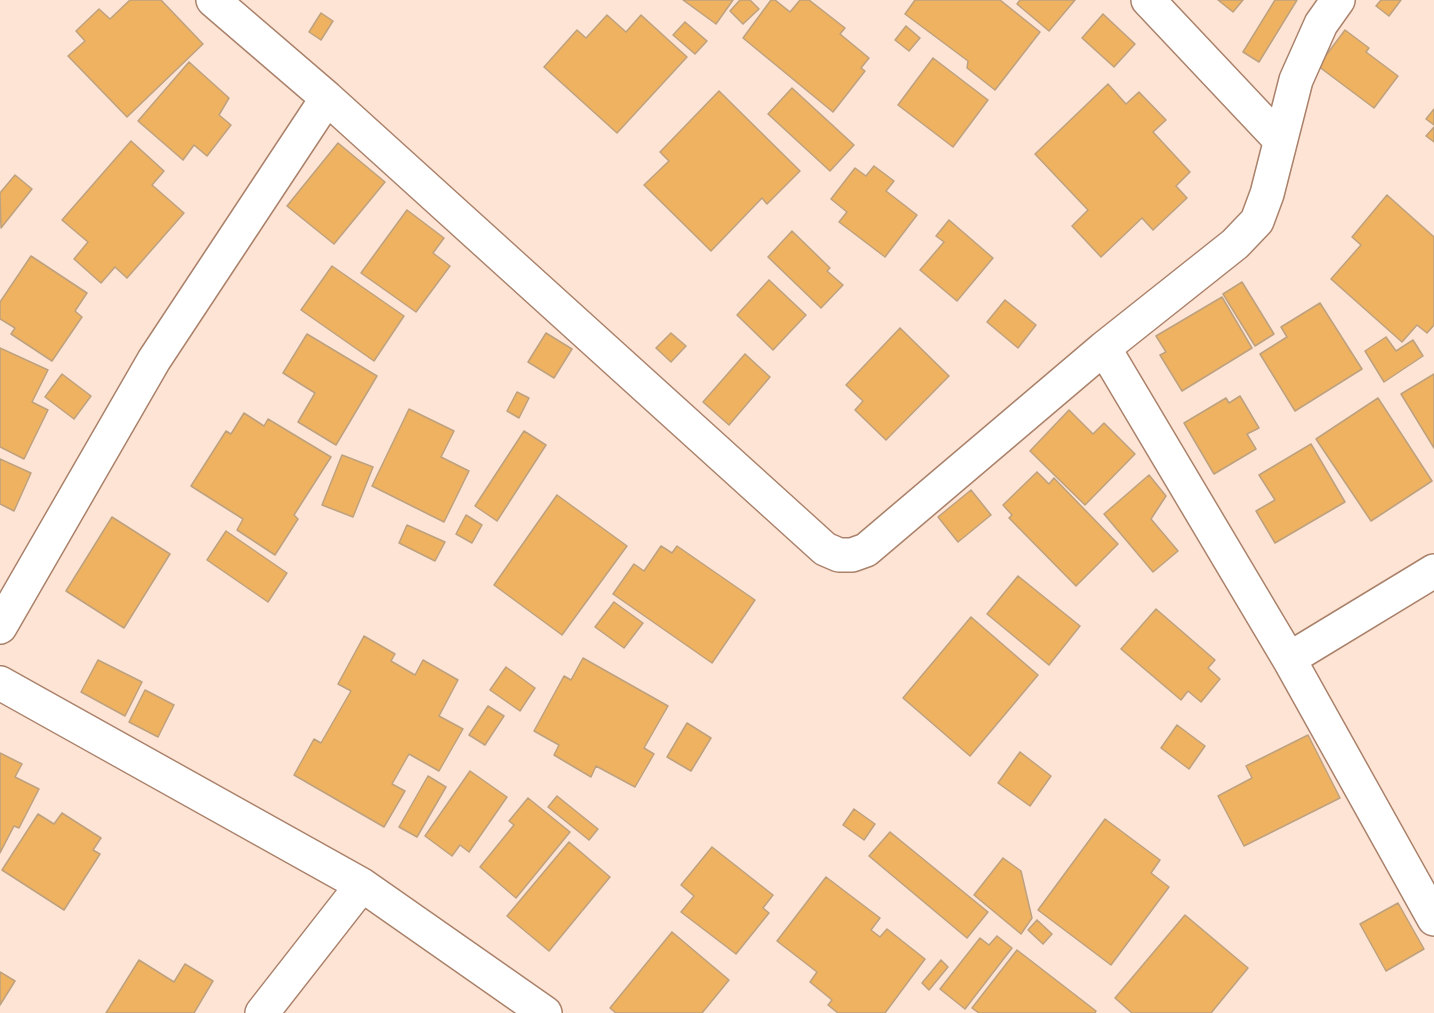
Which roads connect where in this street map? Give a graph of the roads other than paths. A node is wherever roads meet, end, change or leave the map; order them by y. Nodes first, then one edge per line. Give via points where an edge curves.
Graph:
1 (213, 0) edge
2 (1148, 0) edge
3 (1338, 0) edge
4 (327, 98) junction
5 (1280, 140) junction
6 (1104, 348) junction
7 (1434, 571) edge
8 (0, 627) edge
9 (1289, 659) junction
10 (0, 683) edge
11 (362, 885) junction
12 (1434, 919) edge
13 (262, 1013) edge
14 (545, 1013) edge

1 - 4 street
2 - 5 street
3 - 5 street via 1321,24 1296,80
4 - 6 street via 825,549 839,555 866,550
4 - 8 street via 154,360
5 - 6 street via 1257,220 1235,244
6 - 9 street
7 - 9 street
9 - 12 street
10 - 11 street
11 - 13 street
11 - 14 street

